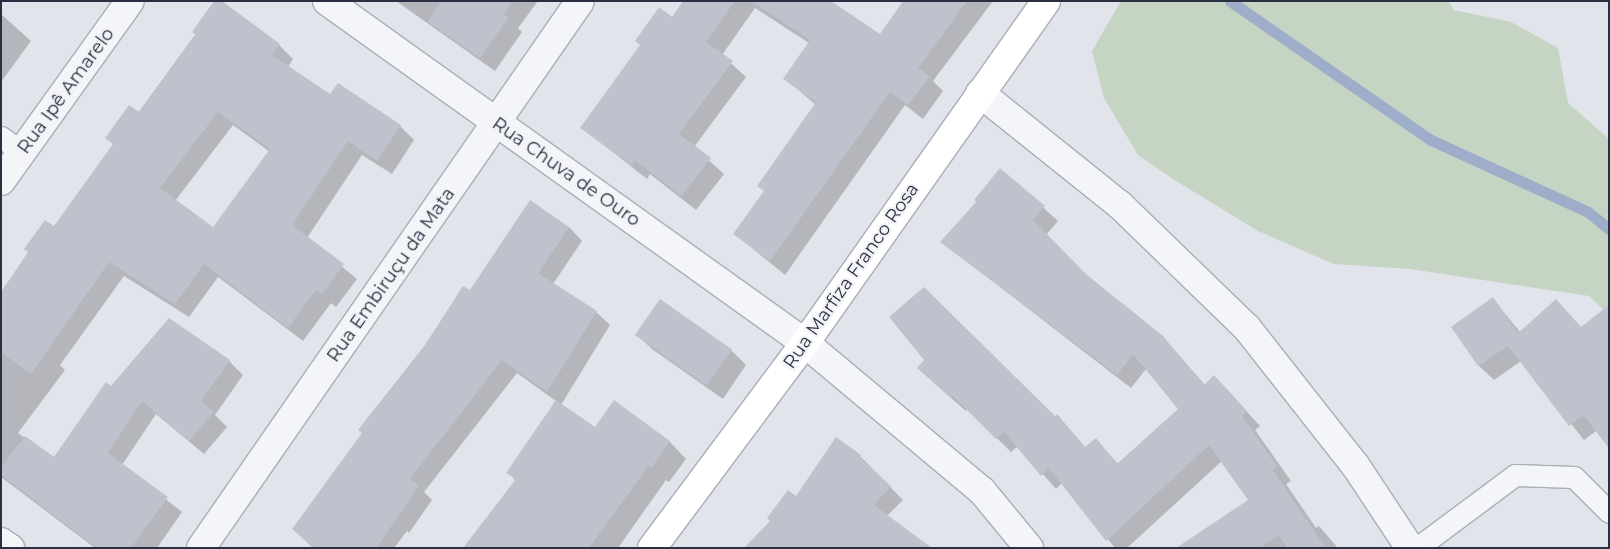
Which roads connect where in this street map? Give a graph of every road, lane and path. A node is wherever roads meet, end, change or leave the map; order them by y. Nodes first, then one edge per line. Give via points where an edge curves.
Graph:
1 (130, 1) edge
2 (327, 1) edge
3 (580, 1) edge
4 (1046, 1) edge
5 (980, 93) junction
6 (496, 122) junction
7 (12, 144) edge
8 (1, 181) edge
9 (805, 342) junction
10 (1609, 512) edge
11 (1, 542) edge
12 (10, 548) edge
13 (201, 548) edge
14 (652, 548) edge
15 (1029, 548) edge
16 (1410, 548) edge
17 (1417, 548) edge

1 - 7 street, Rua Ipê Amarelo
2 - 6 street, Rua Chuva de Ouro
3 - 6 street, Rua Embiruçu da Mata
4 - 5 street, Rua Marfiza Franco Rosa
5 - 9 street, Rua Marfiza Franco Rosa
5 - 16 street via 1120,205 1247,328 1355,465
6 - 9 street, Rua Chuva de Ouro
6 - 13 street, Rua Embiruçu da Mata
7 - 8 street, Rua Ipê Amarelo
9 - 14 street, Rua Marfiza Franco Rosa
9 - 15 street, Rua Chuva de Ouro via 982,491
10 - 17 lane via 1574,477 1514,475
11 - 12 street

